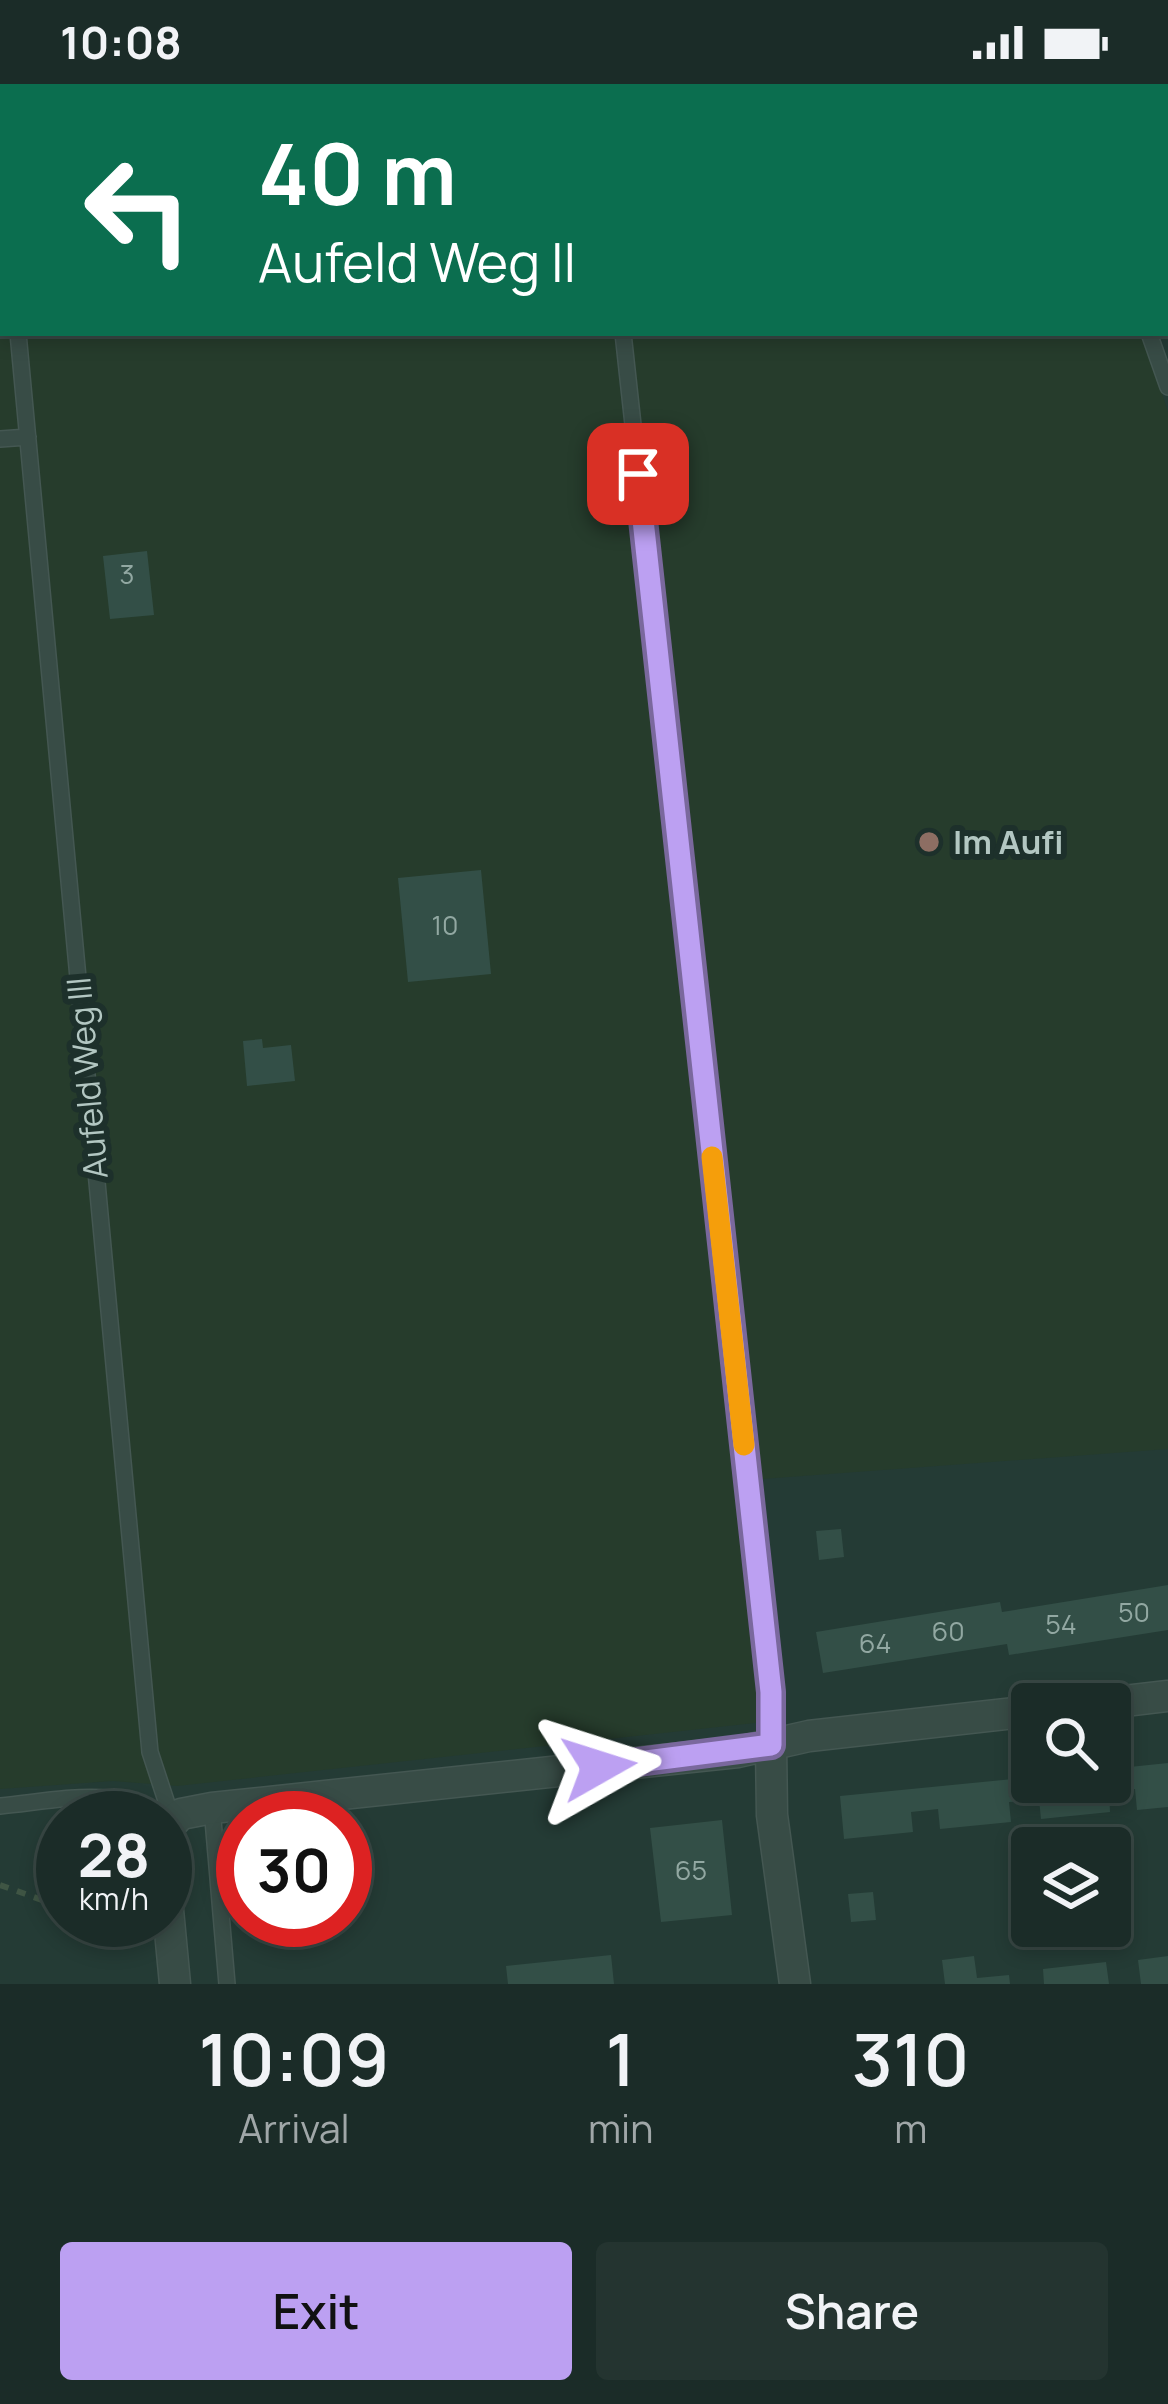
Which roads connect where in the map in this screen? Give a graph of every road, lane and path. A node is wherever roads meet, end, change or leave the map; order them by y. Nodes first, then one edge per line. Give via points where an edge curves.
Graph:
1 (18, 336) edge
2 (623, 336) edge
3 (1150, 336) edge
4 (1168, 387) edge
5 (28, 437) junction
6 (0, 439) edge
7 (1168, 1696) edge
8 (1131, 1700) edge
9 (1011, 1715) edge
10 (771, 1745) junction
11 (160, 1791) edge
12 (36, 1803) edge
13 (0, 1806) edge
14 (212, 1808) junction
15 (192, 1816) edge
16 (0, 1886) edge
17 (36, 1898) edge
18 (172, 1947) edge
19 (175, 1984) edge
20 (227, 1984) edge
21 (795, 1984) edge

1 - 5 lane, Aufeld Weg III
2 - 10 lane
3 - 4 lane
5 - 6 lane
5 - 11 lane, Aufeld Weg III
7 - 8 street
9 - 10 street
10 - 14 street
10 - 21 street via 772,1816
12 - 13 lane
14 - 15 street
14 - 20 lane
16 - 17 path
18 - 19 street

